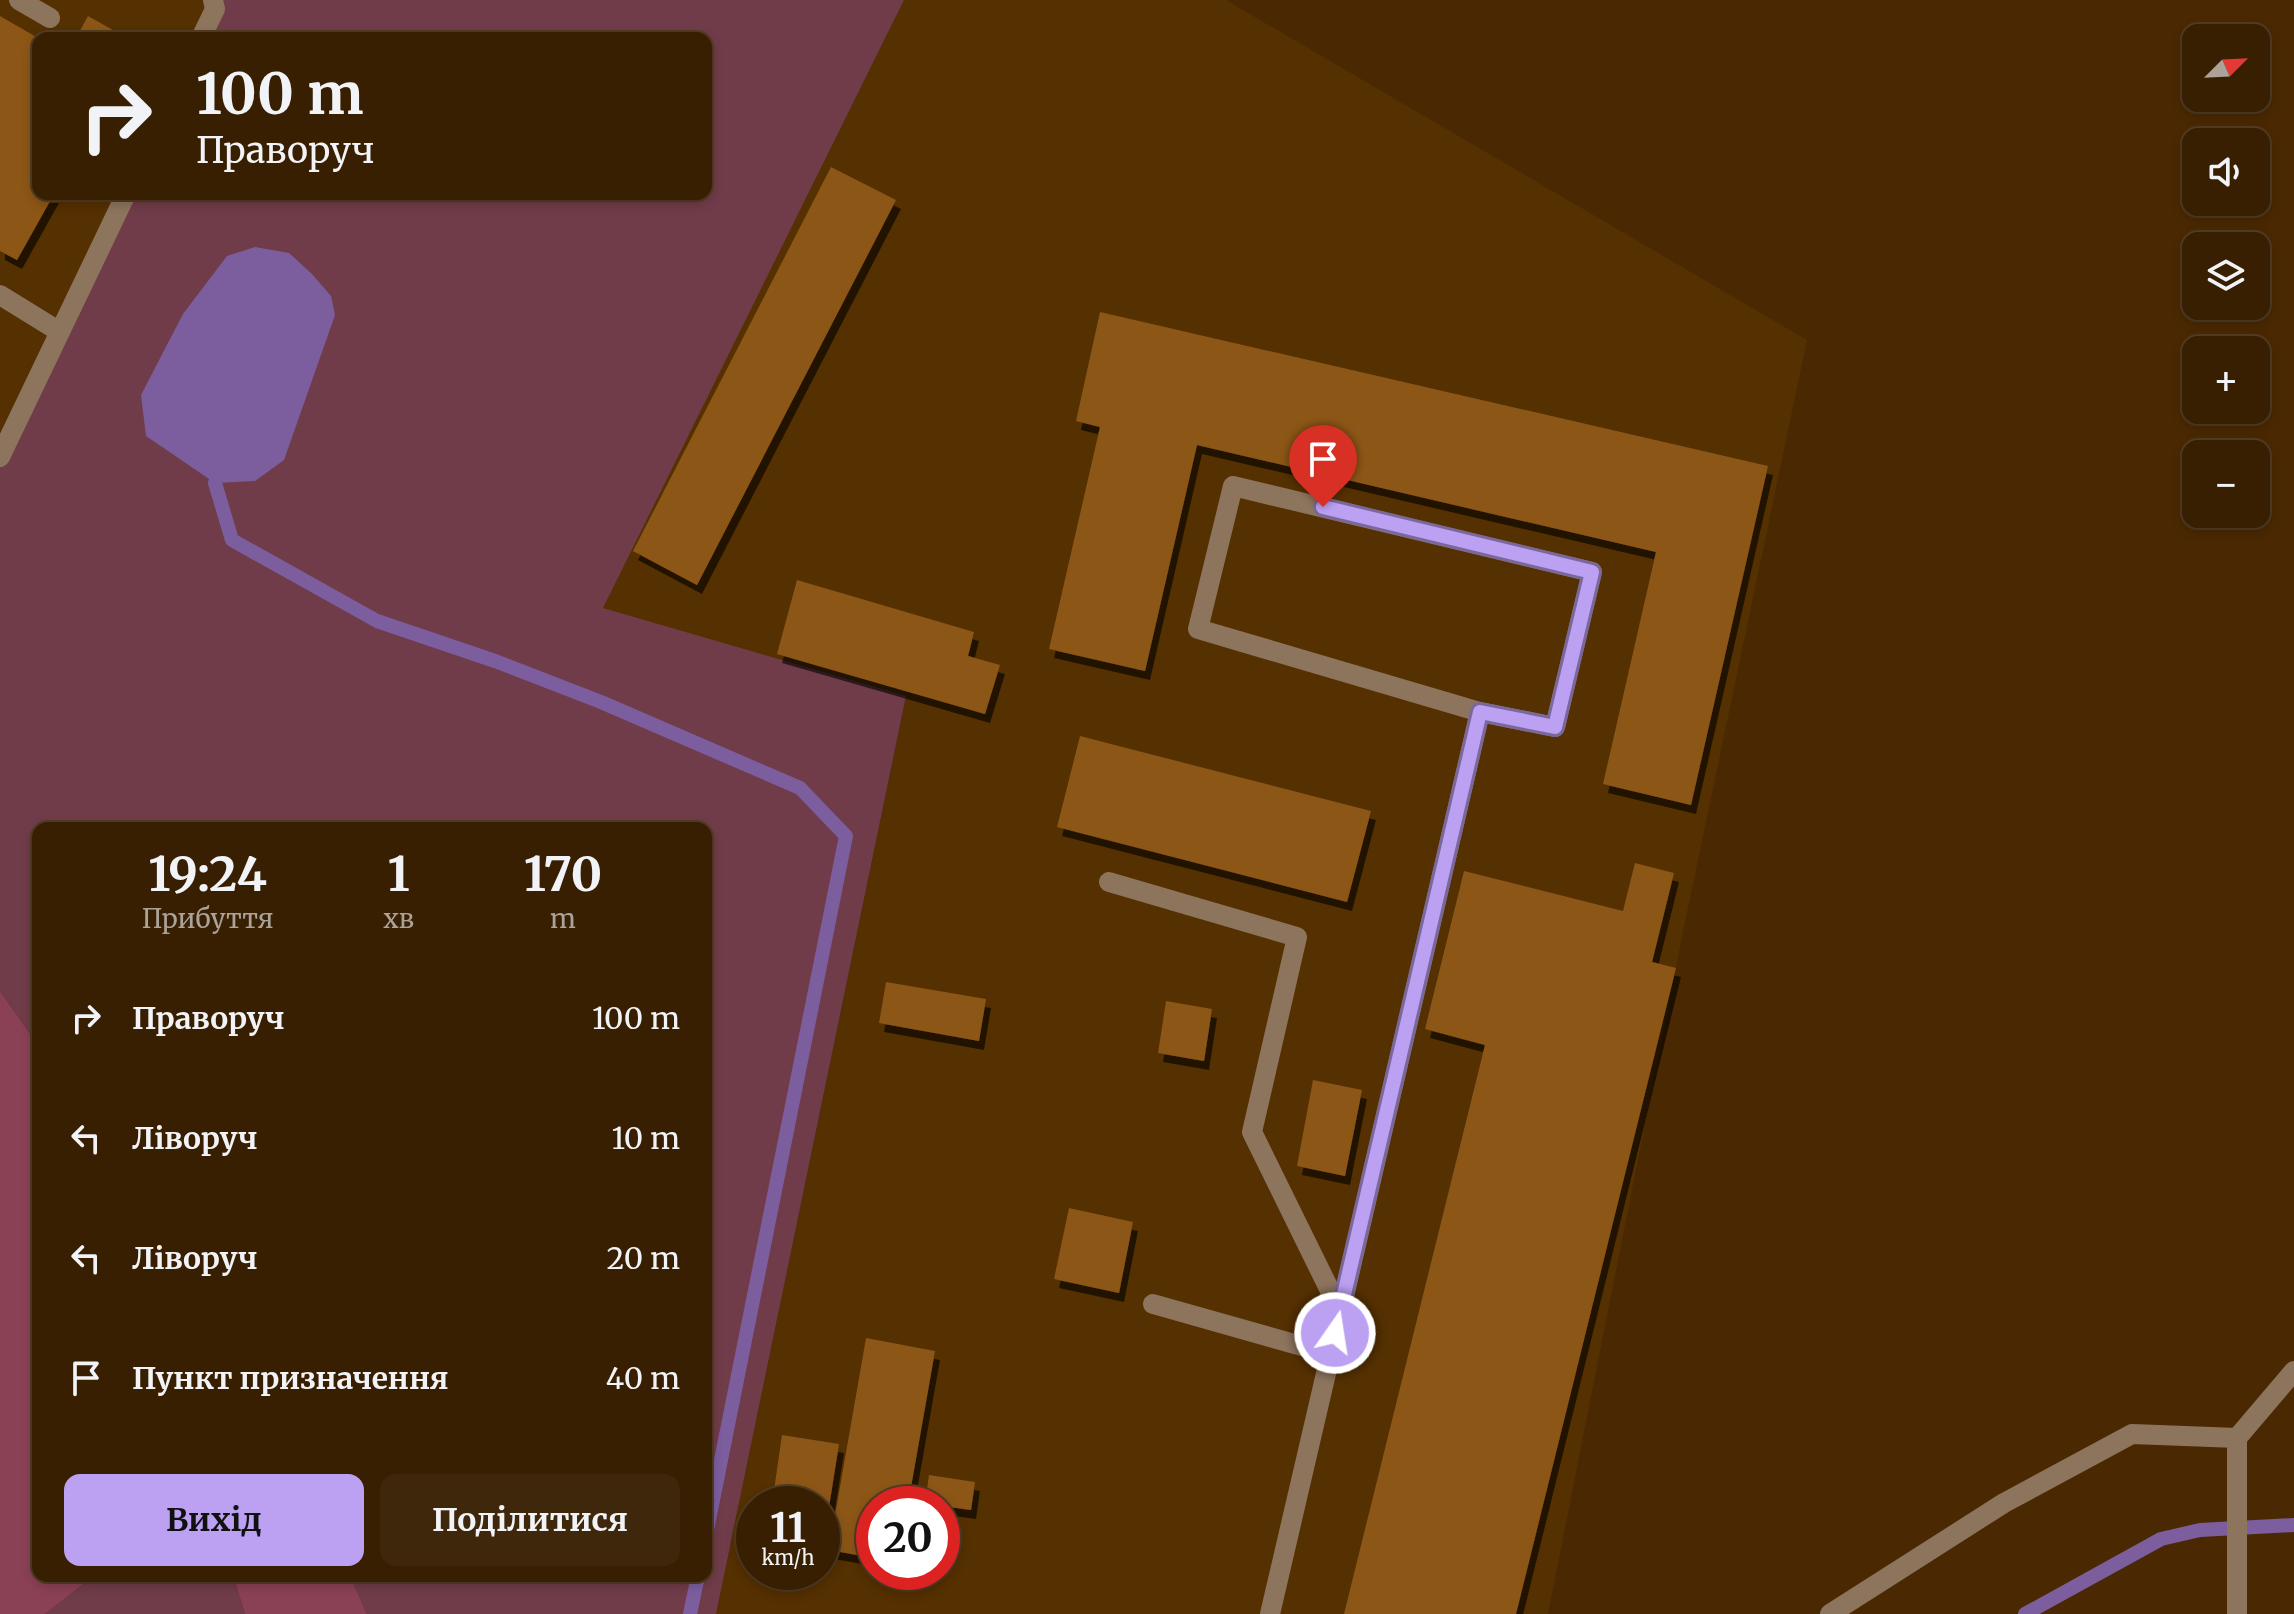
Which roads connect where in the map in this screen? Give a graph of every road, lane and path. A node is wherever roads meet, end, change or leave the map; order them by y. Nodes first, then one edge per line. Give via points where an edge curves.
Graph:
1 (19, 0) edge
2 (213, 0) edge
3 (50, 18) dead end
4 (204, 32) edge
5 (123, 200) edge
6 (0, 295) edge
7 (60, 332) junction
8 (0, 457) edge
9 (1480, 712) junction
10 (1109, 882) dead end
11 (1153, 1304) dead end
12 (1340, 1311) junction
13 (1330, 1354) junction
14 (2294, 1371) edge
15 (2237, 1438) junction
16 (2237, 1611) edge
17 (1270, 1614) edge
18 (1830, 1614) edge

1 - 3 street
2 - 4 street via 215,9
5 - 7 street
6 - 7 street
7 - 8 street
9 - 9 street via 1198,629 1233,486 1592,572 1555,727
9 - 12 street
10 - 12 street via 1297,937 1252,1132
11 - 13 street
12 - 13 street
13 - 17 street
14 - 15 street
15 - 16 street
15 - 18 street via 2132,1434 2004,1503

